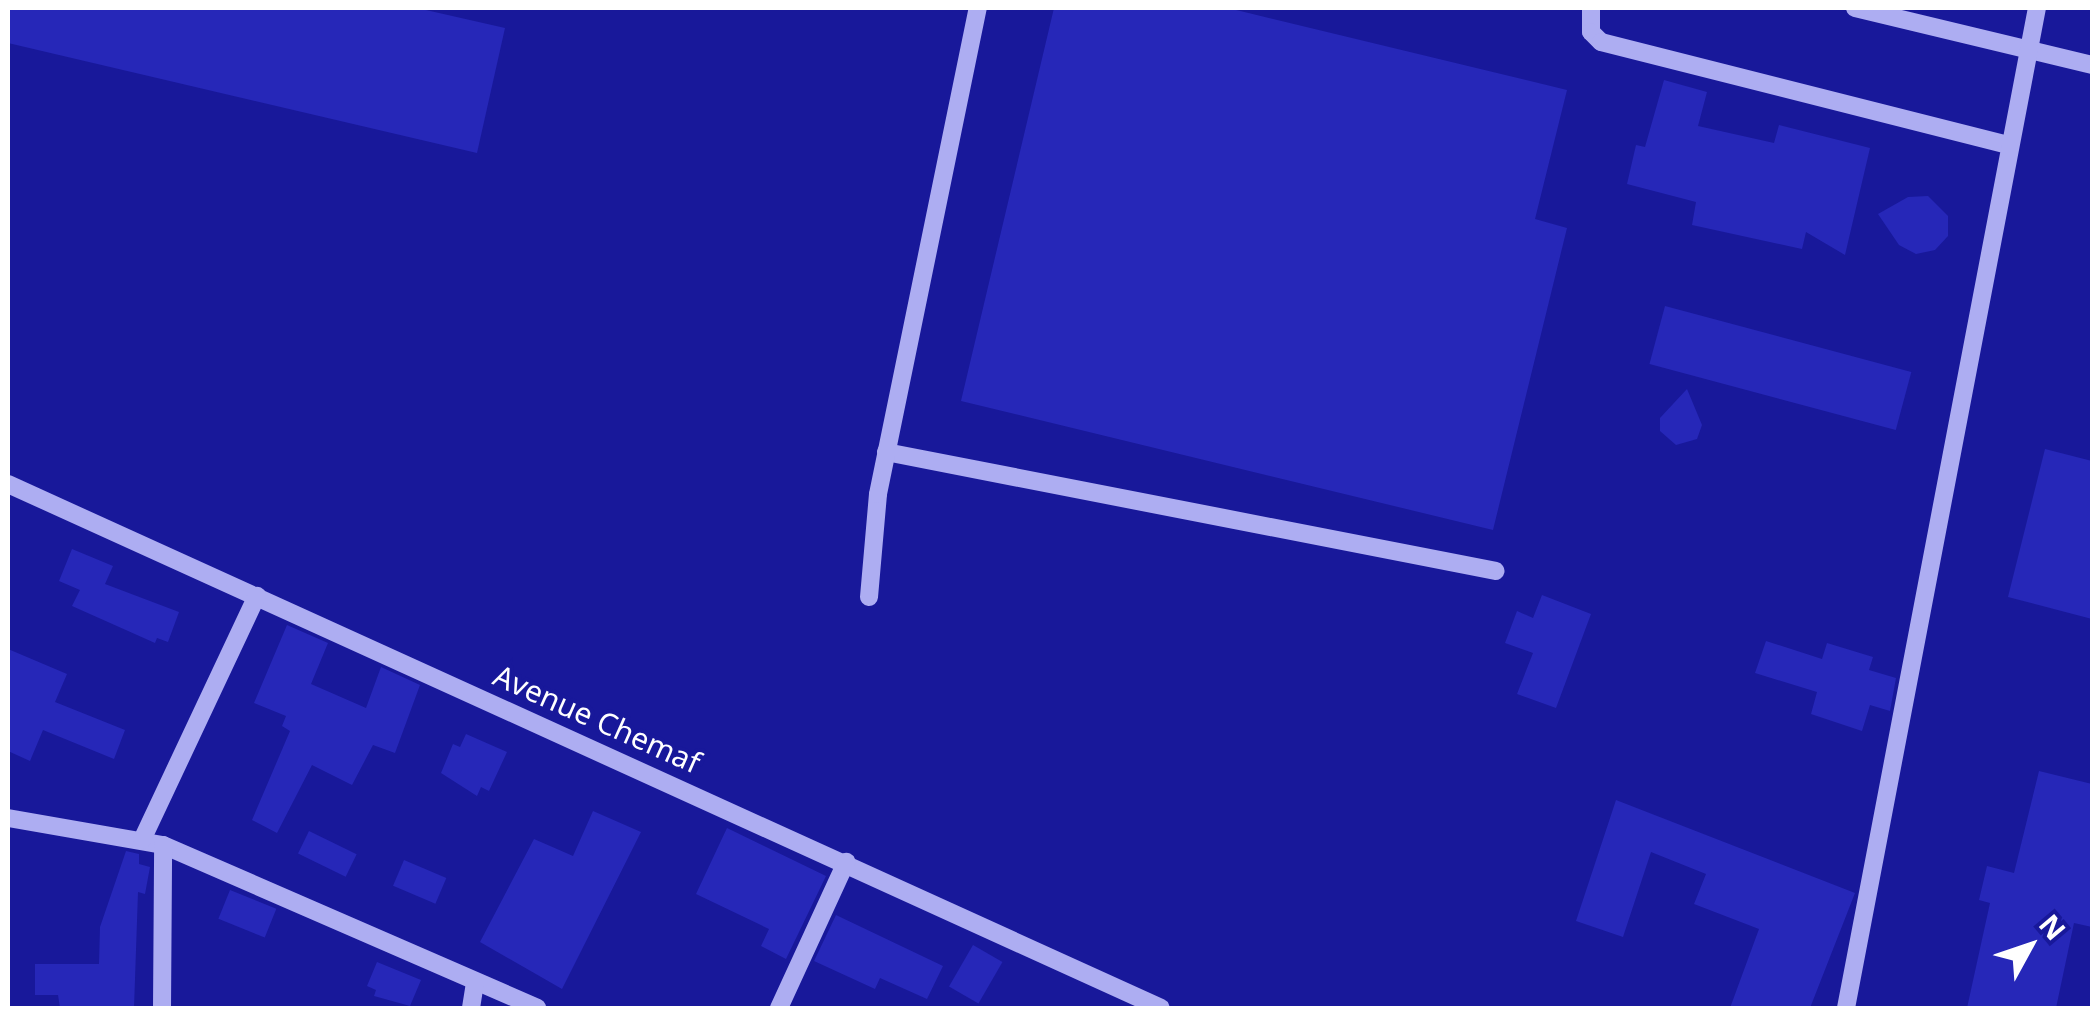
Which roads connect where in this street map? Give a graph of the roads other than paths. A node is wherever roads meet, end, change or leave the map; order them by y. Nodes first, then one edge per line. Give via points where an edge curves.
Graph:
1 (978, 8) edge
2 (1591, 8) edge
3 (1855, 8) edge
4 (2038, 8) edge
5 (2028, 50) junction
6 (2092, 65) edge
7 (2009, 145) junction
8 (886, 452) junction
9 (8, 484) edge
10 (1496, 571) dead end
11 (257, 596) junction
12 (869, 598) dead end
13 (8, 818) edge
14 (142, 840) junction
15 (163, 846) junction
16 (846, 862) junction
17 (475, 982) junction
18 (162, 1008) edge
19 (471, 1008) edge
20 (537, 1008) edge
21 (779, 1008) edge
22 (1162, 1008) edge
23 (1846, 1008) edge

1 - 8 street
2 - 7 street via 1591,32 1601,42
3 - 5 street
4 - 5 street
5 - 6 street
5 - 7 street
7 - 23 street
8 - 10 street
8 - 12 street
9 - 11 street, Avenue Chemaf
11 - 14 street
11 - 16 street, Avenue Chemaf
13 - 14 street
14 - 15 street
15 - 17 street
15 - 18 street
16 - 21 street
16 - 22 street, Avenue Chemaf
17 - 19 street
17 - 20 street

